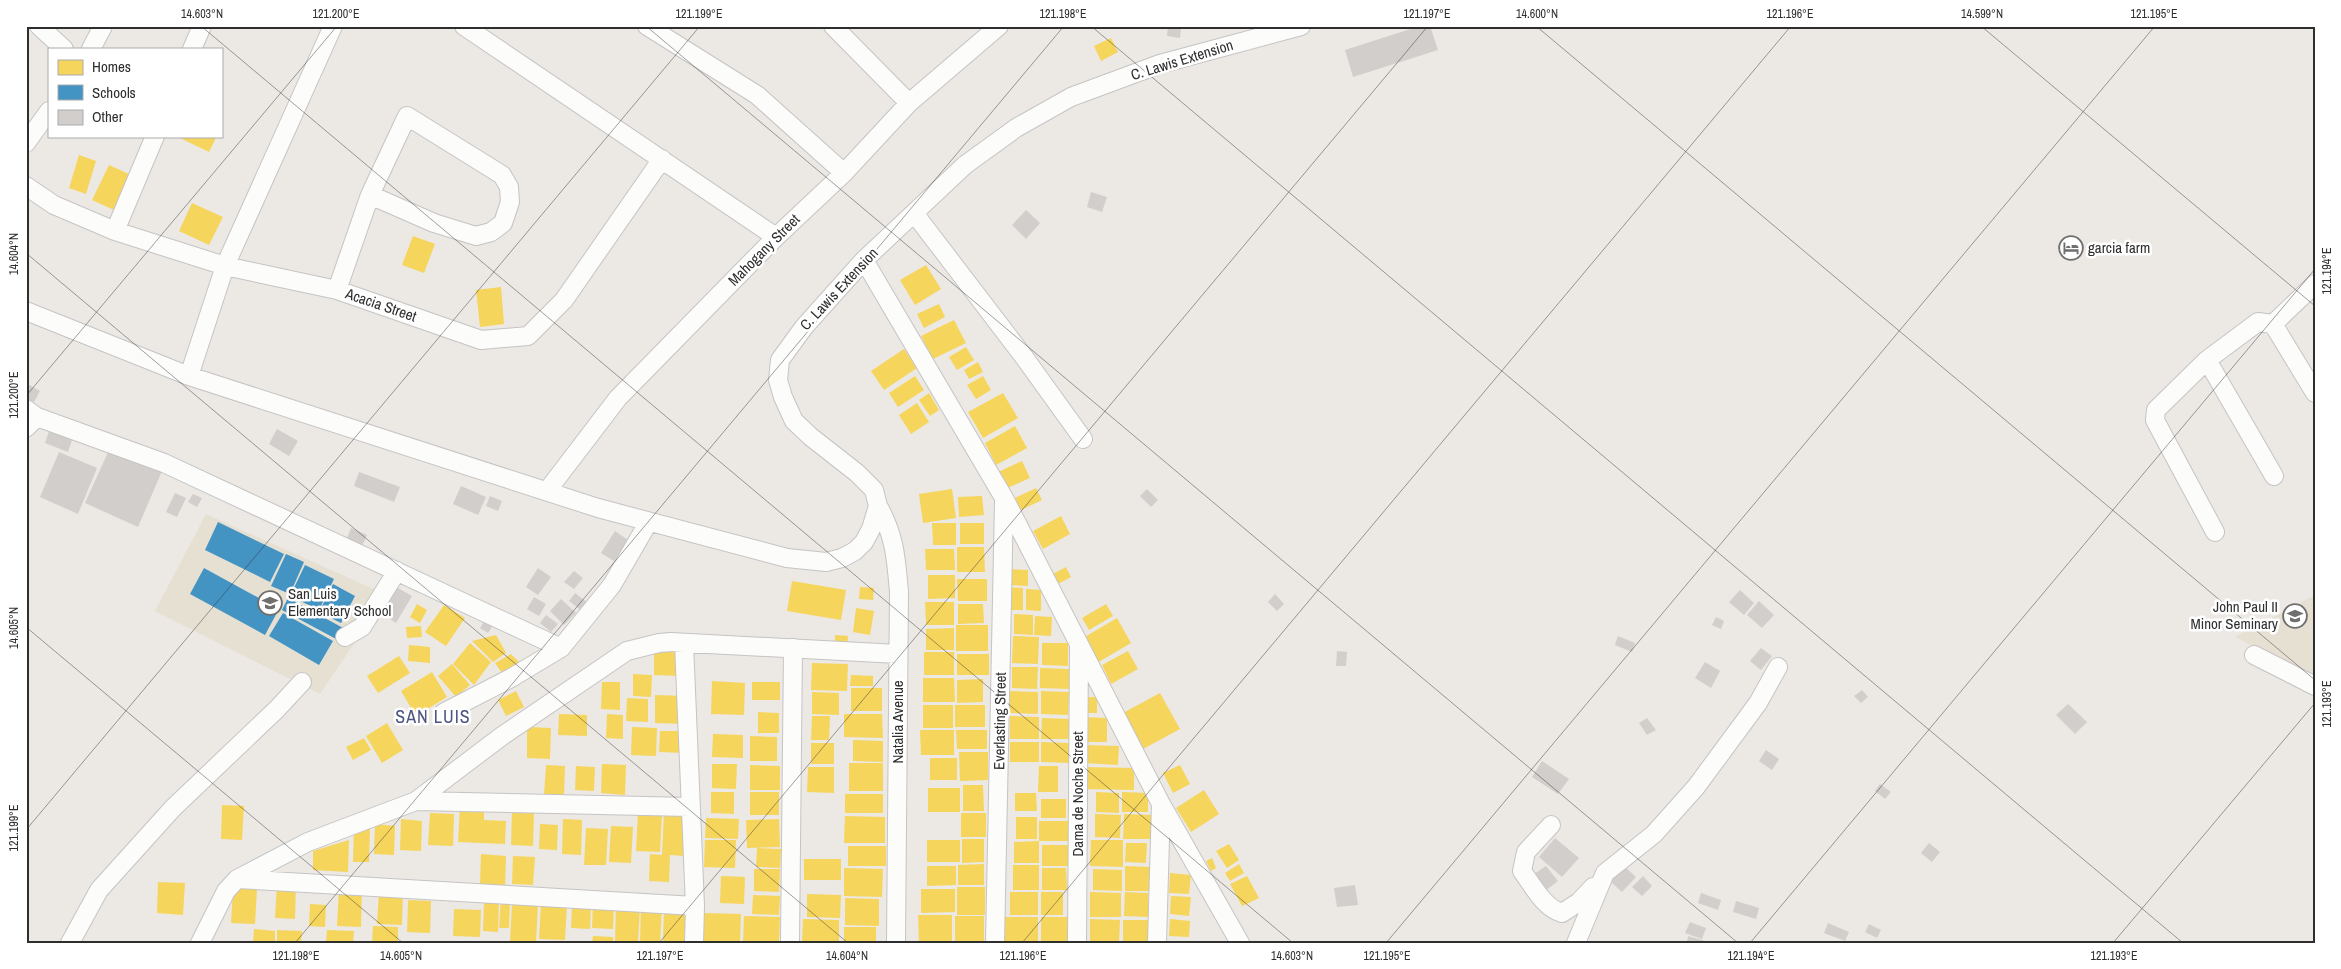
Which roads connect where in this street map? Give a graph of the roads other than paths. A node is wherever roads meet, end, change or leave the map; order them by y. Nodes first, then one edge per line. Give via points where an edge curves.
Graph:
1 (39, 26) edge
2 (103, 26) edge
3 (202, 26) edge
4 (334, 26) edge
5 (464, 26) edge
6 (647, 26) edge
7 (999, 26) edge
8 (1301, 26) edge
9 (835, 27) edge
10 (63, 48) edge
11 (92, 48) edge
12 (192, 48) edge
13 (909, 103) junction
14 (48, 112) edge
15 (155, 138) edge
16 (26, 142) edge
17 (662, 159) junction
18 (844, 173) junction
19 (26, 186) edge
20 (370, 195) junction
21 (914, 213) junction
22 (115, 231) junction
23 (776, 237) junction
24 (864, 260) junction
25 (225, 266) junction
26 (2315, 284) edge
27 (337, 290) junction
28 (26, 311) edge
29 (2273, 324) junction
30 (2207, 360) junction
31 (189, 376) junction
32 (2315, 393) edge
33 (30, 418) edge
34 (1083, 439) dead end
35 (2274, 476) dead end
36 (547, 491) junction
37 (1004, 498) junction
38 (878, 506) junction
39 (648, 523) junction
40 (2215, 532) dead end
41 (397, 570) junction
42 (345, 637) dead end
43 (684, 643) junction
44 (1079, 644) junction
45 (562, 648) junction
46 (793, 648) junction
47 (898, 654) junction
48 (2254, 655) dead end
49 (1778, 666) dead end
50 (302, 682) dead end
51 (2315, 686) edge
52 (443, 713) dead end
53 (416, 802) junction
54 (1161, 804) junction
55 (691, 807) junction
56 (1550, 825) dead end
57 (1605, 873) junction
58 (237, 879) junction
59 (695, 906) junction
60 (70, 943) edge
61 (200, 943) edge
62 (694, 943) edge
63 (790, 943) edge
64 (896, 943) edge
65 (995, 943) edge
66 (1077, 943) edge
67 (1157, 943) edge
68 (1240, 943) edge
69 (1576, 943) edge

1 - 10 street
2 - 11 street
3 - 12 street
4 - 25 street
5 - 17 street
6 - 18 street via 757,95
7 - 13 street, Mahogany Street
8 - 21 street, C. Lawis Extension via 1160,64 1071,97 1016,128 965,165
9 - 13 street
13 - 18 street, Mahogany Street
14 - 16 street
15 - 22 street
17 - 23 street
17 - 27 street, Acacia Street via 564,300 528,336 481,340
18 - 23 street, Mahogany Street
19 - 22 street, Acacia Street via 54,205
20 - 20 street via 407,116 502,175 509,186 510,202 503,223 491,232 476,236 434,223
20 - 27 street
21 - 24 street, C. Lawis Extension
21 - 34 street
22 - 25 street, Acacia Street
23 - 36 street, Mahogany Street via 618,398
24 - 37 street
24 - 38 street, C. Lawis Extension via 790,344 780,360 778,380 794,421 858,473 874,490
25 - 27 street, Acacia Street
25 - 31 street
26 - 29 street
28 - 31 street
29 - 30 street via 2258,322
29 - 32 street
30 - 35 street
30 - 40 street via 2159,405 2155,414 2157,424
31 - 36 street
33 - 41 street via 164,463
36 - 39 street
37 - 44 street
37 - 65 street, Everlasting Street
38 - 39 street via 871,529 856,551 826,562 787,558
38 - 47 street, Natalia Avenue via 889,525 894,544
39 - 45 street via 612,585
41 - 42 street via 362,627
41 - 45 street
43 - 46 street
43 - 53 street via 659,643 627,651 502,736
43 - 55 street
44 - 54 street
44 - 66 street, Dama de Noche Street
45 - 52 street
46 - 47 street
46 - 63 street
47 - 64 street, Natalia Avenue
48 - 51 street
49 - 57 street via 1758,703 1696,787 1654,834
50 - 60 street via 173,808 99,890
53 - 55 street
53 - 58 street via 308,842
54 - 67 street
54 - 68 street
55 - 59 street
56 - 57 street via 1526,852 1522,871 1554,910 1562,913 1579,902
57 - 69 street
58 - 59 street
58 - 61 street via 226,891
59 - 62 street

